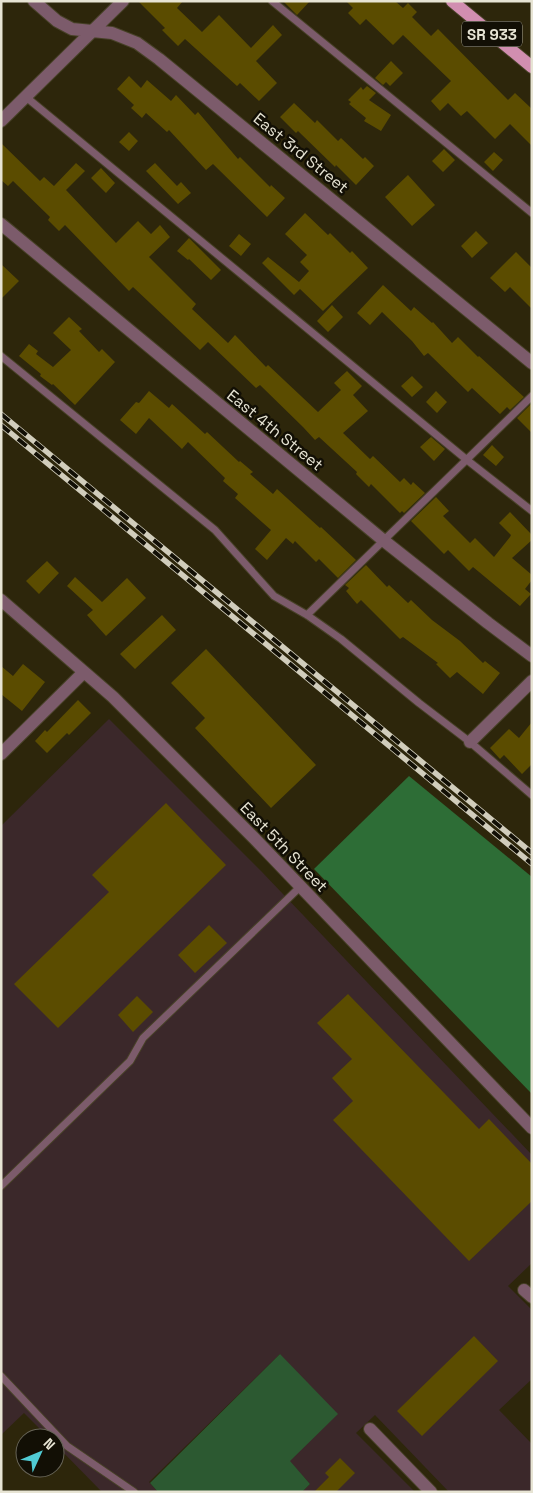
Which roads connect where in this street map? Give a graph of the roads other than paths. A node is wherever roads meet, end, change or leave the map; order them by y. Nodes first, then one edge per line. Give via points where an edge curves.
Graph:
1 (34, 1) edge
2 (123, 1) edge
3 (272, 1) edge
4 (452, 1) edge
5 (91, 31) junction
6 (532, 67) edge
7 (26, 97) junction
8 (1, 122) edge
9 (532, 213) edge
10 (1, 224) edge
11 (1, 356) edge
12 (532, 363) edge
13 (532, 396) edge
14 (467, 460) junction
15 (532, 510) edge
16 (383, 540) junction
17 (1, 600) edge
18 (307, 615) junction
19 (532, 656) edge
20 (84, 672) junction
21 (532, 681) edge
22 (470, 742) junction
23 (1, 754) edge
24 (532, 795) edge
25 (300, 888) junction
26 (532, 1128) edge
27 (1, 1186) edge
28 (1, 1376) edge
29 (370, 1429) dead end
30 (134, 1492) edge
31 (431, 1492) edge

1 - 5 street, East 3rd Street via 72,29
2 - 5 street
3 - 9 lane
4 - 6 main road, SR 933
5 - 7 street
5 - 12 street, East 3rd Street via 112,33 136,43 159,59
7 - 8 street
7 - 14 lane
10 - 16 street, East 4th Street
11 - 18 lane via 215,530 274,596
13 - 14 lane
14 - 15 lane
14 - 16 lane
16 - 18 lane
16 - 19 street, East 4th Street
17 - 20 street, East 5th Street
18 - 22 lane
20 - 23 street
20 - 25 street, East 5th Street via 134,718
21 - 22 street
22 - 24 lane
25 - 26 street, East 5th Street
25 - 27 lane via 143,1038 130,1061
28 - 30 lane via 67,1446
29 - 31 street

